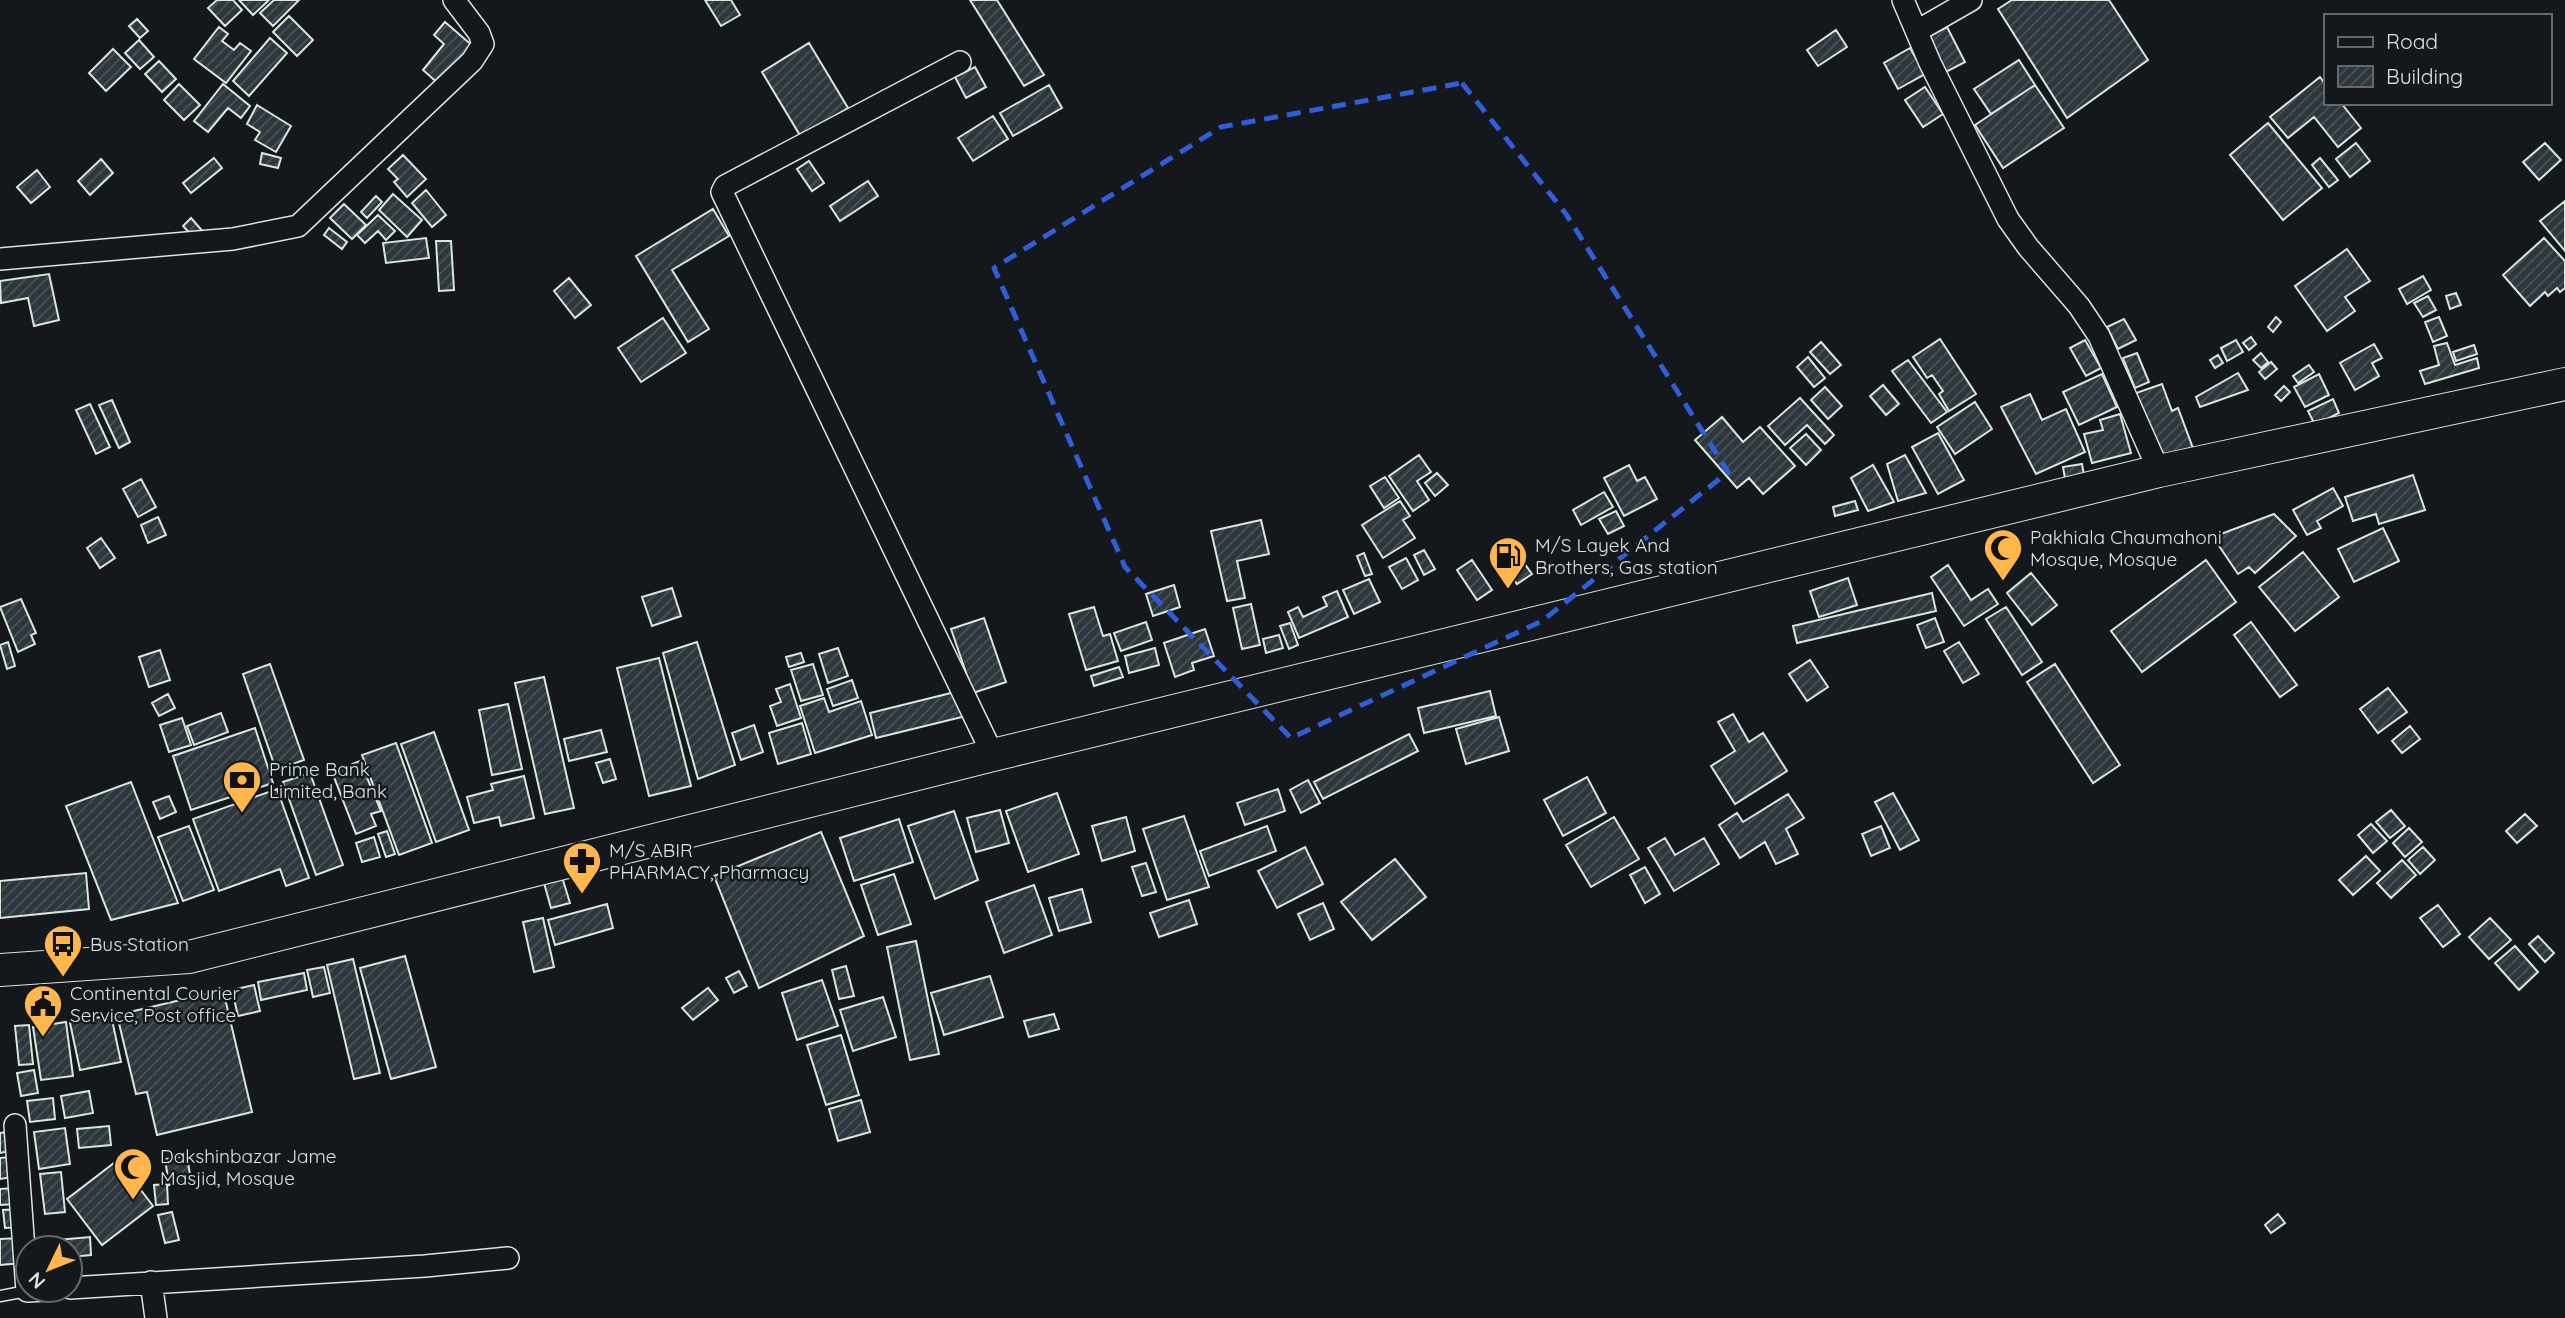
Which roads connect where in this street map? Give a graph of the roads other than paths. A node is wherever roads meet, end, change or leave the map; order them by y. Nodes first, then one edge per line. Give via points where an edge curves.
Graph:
1 (454, 0) edge
2 (1903, 0) edge
3 (1970, 0) edge
4 (1917, 31) junction
5 (960, 62) dead end
6 (0, 259) edge
7 (2565, 384) edge
8 (2160, 471) junction
9 (993, 755) junction
10 (0, 970) edge
11 (15, 1125) dead end
12 (29, 1234) edge
13 (508, 1258) dead end
14 (151, 1282) junction
15 (84, 1287) edge
16 (156, 1318) edge

1 - 6 street via 483,44 472,61 298,226 233,239
2 - 4 street
3 - 4 street
4 - 8 street via 2008,219 2099,336
5 - 9 street via 725,186 722,192
7 - 8 main road
8 - 9 main road
9 - 10 main road via 189,957
11 - 12 street
13 - 14 street
14 - 15 street
14 - 16 street

